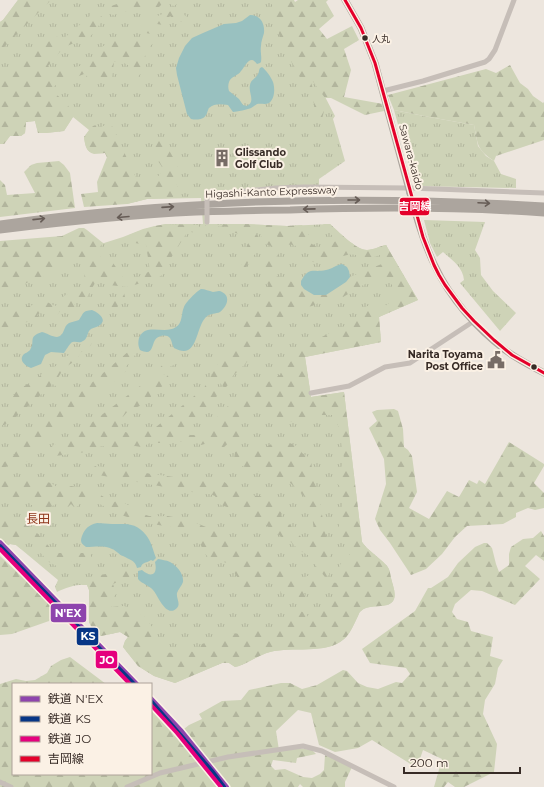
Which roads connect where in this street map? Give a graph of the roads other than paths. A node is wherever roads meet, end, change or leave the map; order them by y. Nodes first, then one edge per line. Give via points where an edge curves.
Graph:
1 (345, 0) edge
2 (514, 0) edge
3 (383, 91) junction
4 (410, 191) junction
5 (544, 193) edge
6 (544, 206) edge
7 (544, 213) edge
8 (207, 222) dead end
9 (0, 224) edge
10 (0, 230) edge
11 (474, 321) junction
12 (544, 373) edge
13 (310, 393) dead end
14 (0, 782) edge
15 (11, 787) edge
16 (127, 787) edge
17 (394, 787) edge

1 - 3 highway, Sawara-kaido via 372,54
2 - 3 street via 490,59
3 - 4 highway, Sawara-kaido
4 - 5 street
4 - 8 street, bridge via 276,188 207,195
4 - 11 highway, Sawara-kaido, bridge via 425,244 434,265 458,303
9 -> 6 highway, Higashi-Kanto Expressway via 143,209 262,202 405,200
7 -> 10 highway, Higashi-Kanto Expressway via 395,208 196,212
11 - 12 highway, Sawara-kaido via 505,350
11 - 13 street via 410,362 385,367 349,386
14 - 15 street
16 - 17 street via 160,773 228,757 303,746 322,751

